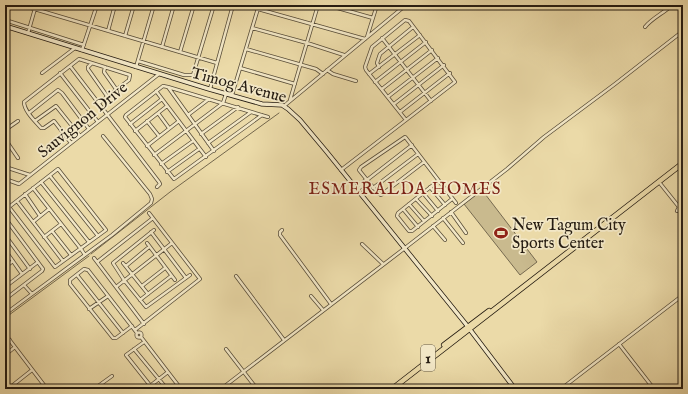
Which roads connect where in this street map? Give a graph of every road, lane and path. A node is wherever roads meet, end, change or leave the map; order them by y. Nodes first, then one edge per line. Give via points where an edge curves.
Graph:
1 (21, 5) edge
2 (36, 5) edge
3 (89, 5) edge
4 (115, 5) edge
5 (134, 5) edge
6 (154, 5) edge
7 (174, 5) edge
8 (194, 5) edge
9 (214, 5) edge
10 (233, 5) edge
11 (259, 5) edge
12 (318, 5) edge
13 (327, 5) edge
14 (376, 5) edge
15 (406, 5) edge
16 (672, 5) edge
17 (97, 6) edge
18 (258, 9) junction
19 (35, 10) junction
20 (373, 18) junction
21 (5, 20) edge
22 (312, 24) junction
23 (5, 26) edge
24 (91, 26) junction
25 (413, 27) junction
26 (645, 27) dead end
27 (30, 28) junction
28 (252, 28) junction
29 (683, 30) edge
30 (108, 31) junction
31 (28, 33) junction
32 (420, 35) junction
33 (125, 36) junction
34 (366, 38) junction
35 (382, 38) junction
36 (143, 42) junction
37 (426, 42) junction
38 (307, 43) junction
39 (84, 45) junction
40 (389, 46) junction
41 (162, 47) junction
42 (75, 48) junction
43 (246, 49) junction
44 (82, 50) junction
45 (432, 50) junction
46 (180, 52) junction
47 (395, 54) junction
48 (345, 55) junction
49 (199, 58) junction
50 (438, 58) junction
51 (138, 61) junction
52 (400, 62) junction
53 (92, 63) junction
54 (217, 63) junction
55 (300, 65) junction
56 (444, 65) junction
57 (70, 66) junction
58 (105, 67) junction
59 (136, 67) junction
60 (379, 67) junction
61 (240, 68) junction
62 (406, 69) junction
63 (329, 72) junction
64 (42, 73) dead end
65 (60, 73) junction
66 (159, 74) junction
67 (323, 74) junction
68 (369, 74) junction
69 (450, 74) junction
70 (412, 77) junction
71 (356, 81) dead end
72 (375, 82) junction
73 (295, 84) junction
74 (419, 85) junction
75 (168, 87) junction
76 (116, 89) junction
77 (210, 89) junction
78 (382, 89) junction
79 (156, 91) junction
80 (425, 93) junction
81 (226, 94) junction
82 (232, 95) junction
83 (107, 96) junction
84 (388, 96) junction
85 (162, 99) junction
86 (209, 99) junction
87 (290, 100) junction
88 (431, 101) junction
89 (99, 103) junction
90 (223, 103) junction
91 (394, 104) junction
92 (167, 106) junction
93 (284, 106) junction
94 (238, 108) junction
95 (251, 112) junction
96 (400, 112) junction
97 (29, 113) junction
98 (158, 113) junction
99 (107, 114) junction
100 (188, 115) junction
101 (262, 115) junction
102 (268, 117) dead end
103 (406, 120) junction
104 (18, 121) dead end
105 (36, 121) junction
106 (147, 121) junction
107 (179, 121) junction
108 (98, 122) junction
109 (130, 124) junction
110 (195, 125) junction
111 (169, 128) junction
112 (89, 129) junction
113 (5, 130) edge
114 (135, 131) junction
115 (186, 132) junction
116 (201, 134) junction
117 (80, 136) junction
118 (103, 136) dead end
119 (159, 136) junction
120 (5, 139) edge
121 (194, 141) junction
122 (71, 143) junction
123 (208, 144) junction
124 (412, 145) junction
125 (147, 146) junction
126 (200, 149) junction
127 (214, 151) junction
128 (418, 154) junction
129 (154, 155) junction
130 (206, 157) junction
131 (18, 158) dead end
132 (424, 162) junction
133 (683, 163) edge
134 (161, 164) junction
135 (5, 167) edge
136 (341, 170) junction
137 (167, 172) junction
138 (30, 175) junction
139 (50, 176) junction
140 (5, 179) edge
141 (367, 180) junction
142 (438, 181) junction
143 (41, 182) junction
144 (659, 182) junction
145 (157, 187) dead end
146 (430, 187) junction
147 (33, 188) junction
148 (373, 188) junction
149 (356, 189) junction
150 (423, 193) junction
151 (24, 194) junction
152 (416, 198) junction
153 (452, 199) junction
154 (17, 201) junction
155 (456, 203) dead end
156 (410, 204) junction
157 (445, 205) junction
158 (683, 206) edge
159 (679, 207) junction
160 (49, 209) junction
161 (403, 209) junction
162 (438, 211) junction
163 (677, 211) dead end
164 (451, 212) junction
165 (149, 214) dead end
166 (40, 216) junction
167 (432, 216) junction
168 (5, 218) edge
169 (153, 218) junction
170 (443, 218) junction
171 (33, 222) junction
172 (424, 222) junction
173 (61, 224) junction
174 (433, 226) junction
175 (418, 227) junction
176 (154, 230) dead end
177 (282, 230) dead end
178 (52, 231) junction
179 (151, 232) junction
180 (466, 233) dead end
181 (5, 235) edge
182 (98, 236) junction
183 (44, 237) junction
184 (445, 240) dead end
185 (89, 242) junction
186 (172, 242) junction
187 (147, 243) dead end
188 (463, 243) dead end
189 (362, 244) dead end
190 (149, 247) junction
191 (404, 248) junction
192 (81, 249) junction
193 (164, 249) junction
194 (5, 250) edge
195 (71, 255) junction
196 (86, 255) junction
197 (156, 255) junction
198 (94, 258) dead end
199 (13, 261) junction
200 (63, 261) junction
201 (38, 262) junction
202 (97, 262) junction
203 (123, 263) dead end
204 (383, 264) junction
205 (5, 266) edge
206 (126, 266) junction
207 (165, 268) junction
208 (30, 269) junction
209 (22, 274) junction
210 (77, 274) junction
211 (132, 274) junction
212 (190, 275) dead end
213 (171, 276) junction
214 (236, 276) dead end
215 (186, 278) junction
216 (124, 280) junction
217 (175, 280) dead end
218 (5, 281) edge
219 (8, 285) junction
220 (24, 285) junction
221 (142, 286) junction
222 (5, 287) edge
223 (116, 287) junction
224 (32, 294) junction
225 (148, 294) junction
226 (683, 294) edge
227 (108, 296) junction
228 (311, 296) dead end
229 (5, 298) edge
230 (140, 300) junction
231 (99, 302) junction
232 (331, 304) junction
233 (89, 310) junction
234 (323, 310) junction
235 (5, 314) edge
236 (144, 324) junction
237 (132, 326) junction
238 (468, 328) junction
239 (136, 331) junction
240 (123, 333) junction
241 (5, 334) edge
242 (10, 340) junction
243 (284, 340) junction
244 (144, 342) junction
245 (619, 344) junction
246 (5, 345) edge
247 (15, 347) junction
248 (134, 349) junction
249 (226, 349) dead end
250 (5, 355) edge
251 (433, 356) junction
252 (32, 370) junction
253 (168, 372) junction
254 (244, 372) junction
255 (112, 376) dead end
256 (159, 379) junction
257 (150, 386) junction
258 (513, 388) edge
259 (8, 389) edge
260 (47, 389) edge
261 (94, 389) edge
262 (153, 389) edge
263 (167, 389) edge
264 (181, 389) edge
265 (221, 389) edge
266 (257, 389) edge
267 (387, 389) edge
268 (392, 389) edge
269 (561, 389) edge
270 (654, 389) edge

1 - 19 street
2 - 19 street
3 - 17 street
4 - 30 street
5 - 33 street
6 - 36 street
7 - 41 street
8 - 46 street
9 - 49 street
10 - 54 street
11 - 18 street
12 - 22 street
13 - 20 street
14 - 20 street
15 - 34 street
16 - 26 street
17 - 24 street
18 - 22 street
18 - 28 street
19 - 24 street
19 - 27 street
20 - 34 street
21 - 27 street
22 - 34 street
22 - 38 street
23 - 31 main road, Timog Avenue
24 - 30 street
24 - 39 street
25 - 32 street
25 - 35 street via 406,20
25 - 40 street
27 - 31 street
27 - 39 street
28 - 38 street
28 - 43 street
29 - 164 street
30 - 33 street
31 - 42 main road, Timog Avenue
32 - 37 street
32 - 47 street
33 - 36 street
34 - 48 street
35 - 40 street
35 - 68 street via 370,49 365,67
36 - 41 street
36 - 51 street
37 - 45 street
37 - 52 street
38 - 48 street
38 - 55 street
39 - 44 street
40 - 47 street
40 - 60 street via 379,55
41 - 46 street
42 - 44 main road, Timog Avenue
42 - 64 street
43 - 55 street
43 - 61 street
44 - 59 main road, Timog Avenue
45 - 50 street
45 - 62 street
46 - 49 street
47 - 52 street
47 - 60 street
48 - 63 street
49 - 51 street via 194,74 190,76
49 - 54 street
50 - 56 street
50 - 70 street
51 - 59 street
52 - 62 street
52 - 72 street
53 - 57 street via 79,59
53 - 58 street
53 - 83 street via 88,70
54 - 77 street
55 - 67 street
55 - 73 street
56 - 69 street
56 - 74 street
57 - 65 street
57 - 89 street
58 - 76 street via 104,72
58 - 76 street via 131,76
59 - 66 main road, Timog Avenue
60 - 68 street
61 - 73 street
61 - 82 street
62 - 70 street
62 - 78 street
63 - 67 street
63 - 71 street
65 - 97 street via 24,103
65 - 108 street
66 - 77 main road, Timog Avenue
66 - 99 street, Sauvignon Drive
67 - 87 street
68 - 72 street
69 - 80 street
69 - 88 street via 455,82
70 - 74 street
70 - 84 street
72 - 78 street
73 - 87 street
74 - 80 street
74 - 91 street
75 - 79 street via 162,86
75 - 86 street
75 - 100 street
76 - 83 street
77 - 81 main road, Timog Avenue
78 - 84 street
79 - 85 street
79 - 109 street via 125,115
80 - 88 street
80 - 96 street
81 - 82 main road, Timog Avenue
81 - 90 street
82 - 93 main road, Timog Avenue via 262,104
83 - 89 street
84 - 91 street
85 - 92 street
85 - 109 street
86 - 90 street
86 - 100 street
87 - 93 street
88 - 103 street
89 - 99 street
90 - 94 street
90 - 110 street
91 - 96 street
92 - 98 street
92 - 107 street
93 - 136 main road, Timog Avenue via 300,120
94 - 95 street
94 - 116 street
95 - 101 street
95 - 123 street
96 - 103 street
97 - 105 street
97 - 112 street via 58,90
98 - 106 street
98 - 111 street
99 - 108 street, Sauvignon Drive
99 - 145 street via 159,182
100 - 110 street
101 - 102 street
101 - 127 street
103 - 136 street
104 - 113 street
105 - 117 street via 56,106
105 - 122 street via 42,129 54,121
106 - 114 street
106 - 119 street
107 - 111 street
107 - 115 street
108 - 112 street, Sauvignon Drive
109 - 114 street
110 - 115 street
110 - 116 street
111 - 119 street
112 - 117 street, Sauvignon Drive
114 - 125 street
115 - 121 street
115 - 129 street
116 - 123 street
117 - 122 street, Sauvignon Drive
118 - 196 street via 150,194 152,201 148,207
119 - 125 street
120 - 131 street
121 - 126 street
121 - 134 street
122 - 138 street, Sauvignon Drive
123 - 127 street
124 - 128 street
124 - 141 street
124 - 141 street via 403,137 361,167 359,170
125 - 129 street
126 - 130 street
126 - 137 street
127 - 130 street
128 - 132 street
128 - 148 street
129 - 134 street
130 - 137 street via 174,180
132 - 142 street
132 - 148 street via 382,194
133 - 144 highway, 1
134 - 137 street
135 - 138 street
136 - 149 main road, Timog Avenue
138 - 140 street, Sauvignon Drive via 19,184
139 - 143 street
139 - 182 street
139 - 182 street via 58,169 106,230
141 - 148 street
141 - 149 street
142 - 146 street
142 - 153 street
143 - 147 street
143 - 185 street
144 - 159 street
144 - 238 highway, 1 via 636,197
146 - 150 street
146 - 157 street
147 - 151 street
147 - 160 street
149 - 191 main road, Timog Avenue
150 - 152 street
150 - 162 street
151 - 154 street
151 - 166 street
152 - 156 street
152 - 167 street
153 - 155 street
153 - 157 street
154 - 171 street
154 - 200 street via 9,207 55,267
156 - 161 street
156 - 172 street
157 - 162 street
158 - 159 street
159 - 163 street
160 - 166 street
160 - 173 street
161 - 175 street
161 - 175 street via 397,216 409,231
162 - 167 street
164 - 170 street
164 - 180 street
165 - 169 street
166 - 171 street
167 - 172 street
168 - 201 street
169 - 186 street
169 - 202 street
170 - 174 street
170 - 188 street
171 - 183 street
172 - 175 street
173 - 178 street
173 - 192 street
174 - 184 street
174 - 191 street
176 - 179 street
177 - 232 street via 280,235
178 - 183 street
178 - 195 street
179 - 193 street
179 - 216 street via 113,263
181 - 208 street
182 - 185 street
183 - 200 street
185 - 192 street
186 - 193 street
186 - 236 street via 200,279
187 - 190 street
189 - 204 street
190 - 197 street
190 - 206 street
191 - 204 street
191 - 238 main road, Timog Avenue
192 - 195 street
192 - 196 street
193 - 197 street
193 - 215 street
194 - 199 street
195 - 200 street
196 - 224 street
197 - 207 street
197 - 211 street
198 - 202 street
199 - 205 street
199 - 209 street
201 - 208 street
201 - 220 street via 42,271
202 - 223 street
203 - 206 street
204 - 232 street
206 - 211 street
207 - 213 street
207 - 221 street
208 - 209 street
209 - 219 street
210 - 227 street via 84,269 88,270
210 - 231 street
210 - 233 street via 70,283
211 - 216 street
211 - 221 street
212 - 215 street
213 - 217 street
213 - 225 street
214 - 243 street
215 - 230 street via 147,307
216 - 223 street
216 - 230 street
218 - 219 street
219 - 222 street
220 - 224 street
220 - 229 street
221 - 225 street
223 - 236 street
224 - 235 street
225 - 230 street
226 - 245 street
227 - 231 street
227 - 237 street
228 - 234 street
231 - 233 street
231 - 240 street
232 - 234 street
233 - 240 street via 113,338
234 - 243 street
236 - 239 street
237 - 239 street
237 - 240 street
238 - 251 highway, 1
238 - 258 main road, Timog Avenue
239 - 244 street via 137,336
241 - 242 street
242 - 246 street
242 - 247 street
243 - 254 street
244 - 248 street
244 - 253 street
245 - 269 street
245 - 270 street
247 - 250 street
247 - 252 street
248 - 256 street
248 - 257 street via 126,355
249 - 254 street
251 - 267 highway, 1
251 - 268 highway, 1
252 - 259 street
252 - 260 street
253 - 256 street
253 - 264 street
254 - 265 street
254 - 266 street
255 - 261 street
256 - 257 street
256 - 263 street
257 - 262 street

